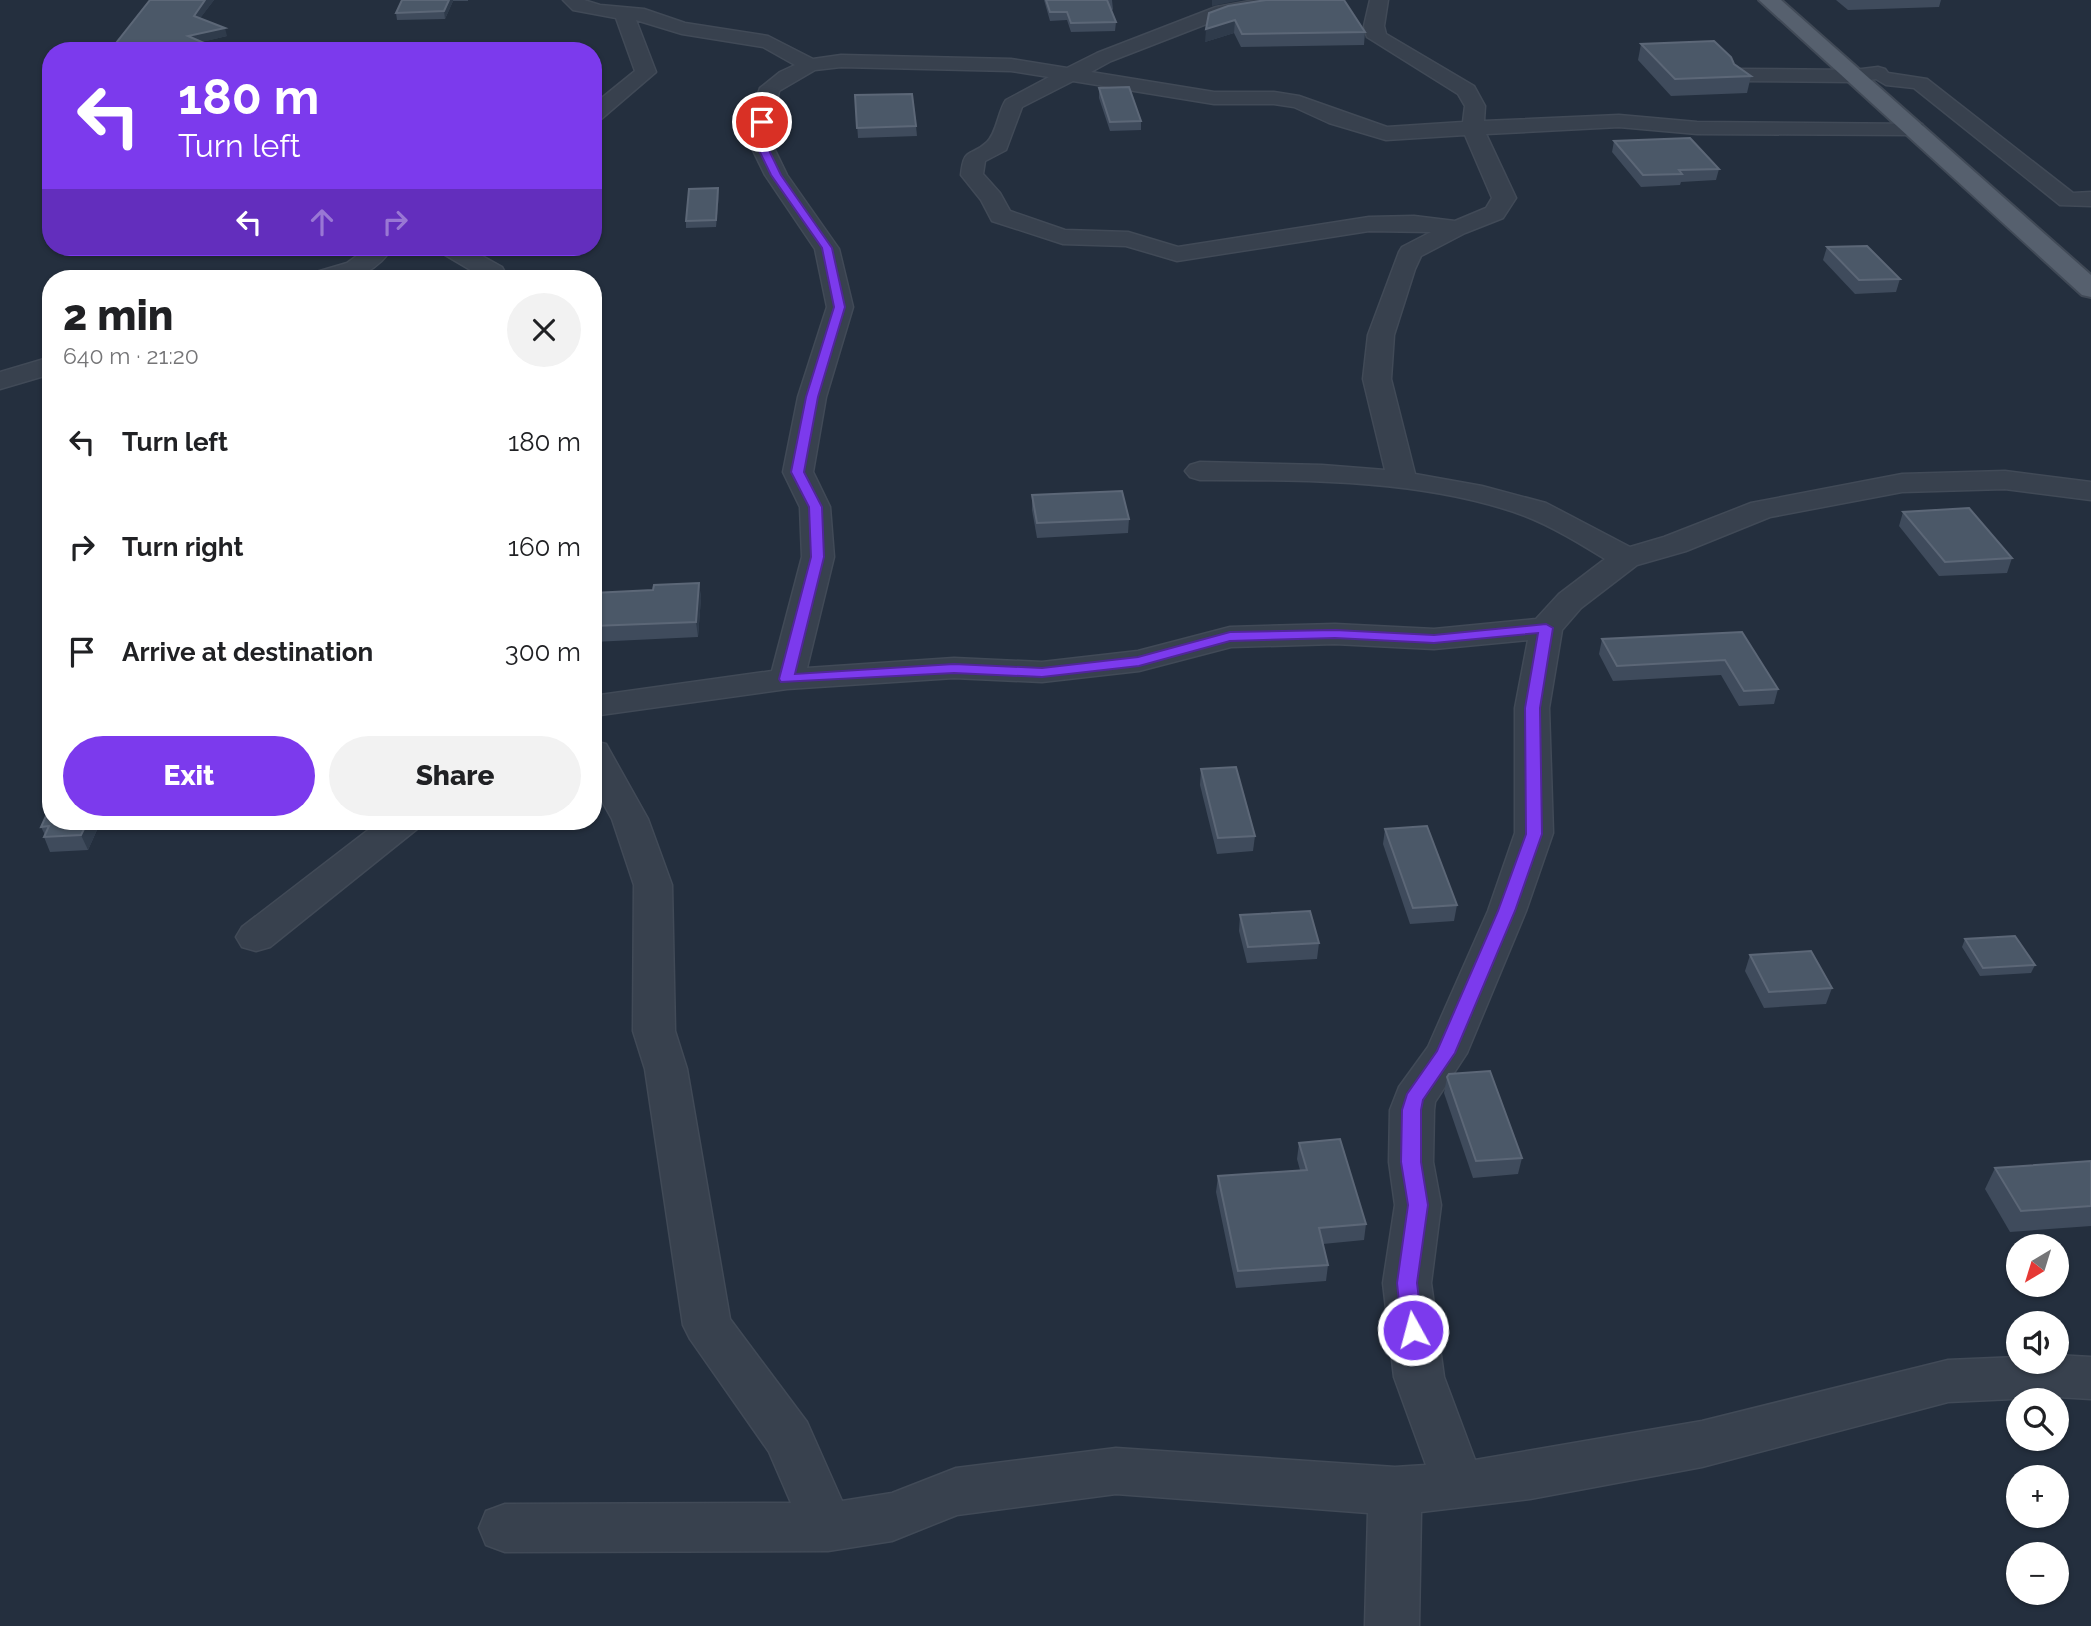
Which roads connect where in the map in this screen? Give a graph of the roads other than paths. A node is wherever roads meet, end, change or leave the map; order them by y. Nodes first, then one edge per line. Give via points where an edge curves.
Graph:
1 (572, 0) edge
2 (1289, 0) edge
3 (1379, 0) edge
4 (1769, 0) edge
5 (1795, 0) edge
6 (1198, 4) dead end
7 (1223, 11) junction
8 (624, 13) junction
9 (810, 65) junction
10 (1068, 75) junction
11 (1738, 75) edge
12 (1854, 76) junction
13 (1882, 76) junction
14 (602, 109) edge
15 (1473, 129) junction
16 (1914, 129) junction
17 (2002, 180) dead end
18 (2091, 200) edge
19 (1457, 228) junction
20 (376, 256) edge
21 (465, 256) edge
22 (350, 270) edge
23 (489, 270) edge
24 (2091, 289) edge
25 (42, 368) edge
26 (0, 381) edge
27 (1200, 471) dead end
28 (1402, 479) junction
29 (2091, 491) edge
30 (1626, 558) junction
31 (1546, 628) junction
32 (787, 679) junction
33 (602, 705) edge
34 (602, 768) edge
35 (393, 830) edge
36 (256, 937) dead end
37 (2091, 1378) edge
38 (1459, 1486) junction
39 (1395, 1491) junction
40 (828, 1527) junction
41 (505, 1528) dead end
42 (1392, 1626) edge

1 - 8 street
2 - 7 street
3 - 15 street via 1374,26 1377,37 1467,90 1475,106
4 - 12 main road
5 - 13 main road
6 - 7 street
7 - 10 street
8 - 9 street via 768,42
8 - 14 street via 646,72
9 - 10 street via 873,60 1011,65
9 - 32 street via 770,88 759,140 776,175 827,248 839,307 812,397 798,472 815,507 818,557
10 - 15 street via 1214,98 1299,102 1386,134
10 - 19 street via 1013,104 998,145 974,158 972,174 1000,216 1063,237 1128,239 1177,254 1368,224
11 - 12 street
12 - 13 street
12 - 16 main road
13 - 17 main road
13 - 18 street via 1920,83 2068,200
15 - 16 street via 1619,121 1697,128
15 - 19 street via 1504,198 1495,213
16 - 24 main road
19 - 28 street via 1411,253 1381,335 1377,379
20 - 22 street
21 - 23 street
25 - 26 street
27 - 28 street via 1310,471
28 - 30 street via 1523,506
29 - 30 street via 2005,481 1902,483 1762,509
30 - 31 street via 1570,601
31 - 32 street via 1434,639 1335,634 1230,637 1139,661 1042,673 954,668
31 - 38 street via 1532,708 1534,834 1507,911 1446,1053 1414,1099 1412,1110 1411,1162 1418,1205 1407,1283 1417,1363
32 - 33 street
34 - 40 street via 630,819 653,885 654,1031 666,1069 707,1325 789,1438
35 - 36 street
37 - 38 street via 1948,1381 1702,1444
38 - 39 street
39 - 40 street via 1116,1471 956,1492 892,1517
39 - 42 street
40 - 41 street

